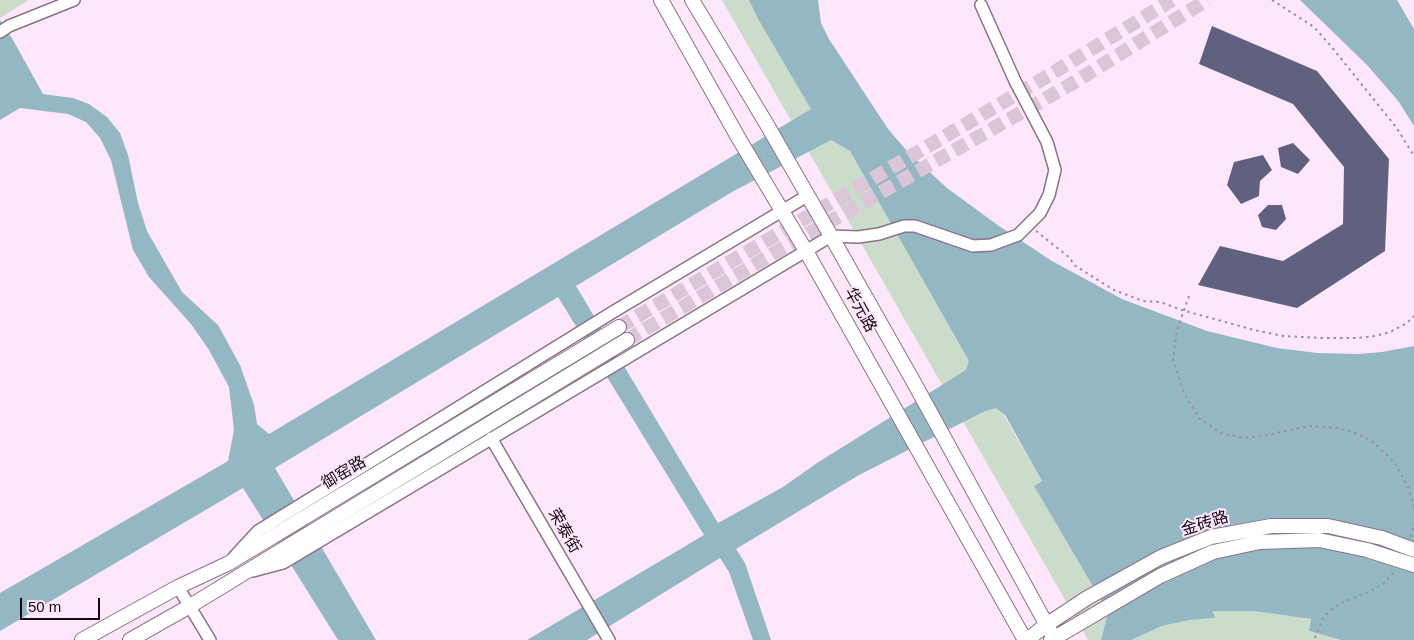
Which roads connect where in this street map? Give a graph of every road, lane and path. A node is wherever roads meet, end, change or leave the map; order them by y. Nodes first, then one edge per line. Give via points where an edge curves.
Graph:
1 (74, 0) edge
2 (661, 0) edge
3 (692, 0) edge
4 (1272, 0) edge
5 (981, 5) dead end
6 (5, 29) edge
7 (1414, 156) edge
8 (807, 196) junction
9 (783, 210) junction
10 (1028, 225) junction
11 (831, 236) junction
12 (806, 251) junction
13 (1189, 296) dead end
14 (1182, 310) junction
15 (1414, 316) edge
16 (619, 327) tunnel mouth
17 (627, 340) tunnel mouth
18 (490, 438) junction
19 (1414, 508) edge
20 (1414, 523) edge
21 (321, 532) junction
22 (263, 535) junction
23 (1411, 546) edge
24 (1414, 565) edge
25 (1398, 567) dead end
26 (178, 587) junction
27 (190, 606) junction
28 (1046, 625) junction
29 (1315, 638) dead end
30 (1053, 639) edge
31 (82, 640) edge
32 (130, 640) edge
33 (210, 640) edge
34 (609, 640) edge
35 (1026, 640) edge

1 - 6 street
2 - 9 main road, 华元路
3 - 8 main road, 华元路
4 - 7 path via 1314,27 1396,127
5 - 10 street via 1047,142 1055,170 1049,196 1040,213
8 - 9 street
8 - 11 main road, 华元路
9 - 12 main road, 华元路
9 - 22 street via 305,502
10 - 11 street via 1018,235 991,245 973,246 915,226 858,237
10 - 14 path via 1070,258 1074,265 1114,290
11 - 12 street
11 - 28 main road, 华元路
12 - 18 street
12 - 35 main road, 华元路
13 - 14 path, bridge
14 - 15 path via 1268,333 1322,338 1375,336 1390,332
14 - 19 path, bridge via 1173,360 1184,393 1200,419 1233,436 1260,436 1317,426 1358,434 1373,442 1395,463
16 - 22 main road, 御窑路
17 - 21 main road, 御窑路
18 - 21 street
18 - 34 street, 荣泰街
20 - 23 path
21 - 27 main road, 御窑路 via 279,558 239,575
22 - 26 main road, 御窑路 via 229,563
23 - 28 main road, 金砖路 via 1328,526 1271,526 1211,537 1161,557
24 - 30 main road, 金砖路 via 1319,540 1260,542 1212,552 1160,576
25 - 29 path via 1384,583 1331,610 1322,618
26 - 27 street
26 - 31 main road, 御窑路
27 - 32 main road, 御窑路
27 - 33 street
28 - 30 main road, 华元路
28 - 35 main road, 金砖路

